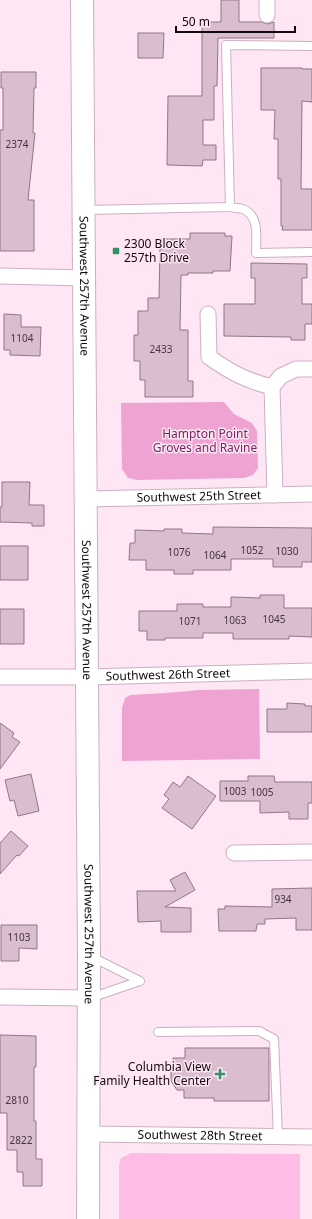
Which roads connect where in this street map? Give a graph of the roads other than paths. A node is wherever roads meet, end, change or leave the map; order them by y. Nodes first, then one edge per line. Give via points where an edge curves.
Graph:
1 (82, 0) edge
2 (312, 46) edge
3 (230, 207) junction
4 (84, 210) junction
5 (312, 252) edge
6 (0, 276) edge
7 (84, 278) junction
8 (208, 314) dead end
9 (312, 368) edge
10 (272, 387) junction
11 (312, 494) edge
12 (275, 495) junction
13 (86, 499) junction
14 (312, 671) edge
15 (0, 677) edge
16 (87, 677) junction
17 (312, 852) edge
18 (234, 853) dead end
19 (89, 955) junction
20 (0, 997) edge
21 (89, 998) junction
22 (158, 1032) dead end
23 (89, 1134) junction
24 (278, 1137) junction
25 (312, 1137) edge
26 (88, 1219) edge

1 - 4 main road, Southwest 257th Avenue
2 - 3 lane via 226,45
3 - 4 lane
3 - 5 lane via 243,209 256,224 256,252
4 - 7 main road, Southwest 257th Avenue
6 - 7 street
7 - 13 main road, Southwest 257th Avenue
8 - 10 street via 209,357 253,382
9 - 10 street via 296,369 281,376
10 - 12 street
11 - 12 street, Southwest 25th Street
12 - 13 street, Southwest 25th Street
13 - 16 main road, Southwest 257th Avenue
14 - 16 street, Southwest 26th Street
15 - 16 street, Southwest 26th Street
16 - 19 main road, Southwest 257th Avenue
17 - 18 street
19 - 21 main road, Southwest 257th Avenue
19 - 21 lane via 140,981
20 - 21 street
21 - 23 main road, Southwest 257th Avenue
22 - 24 lane via 259,1031 274,1039
23 - 24 street, Southwest 28th Street
23 - 26 main road, Southwest 257th Avenue
24 - 25 street, Southwest 28th Street

